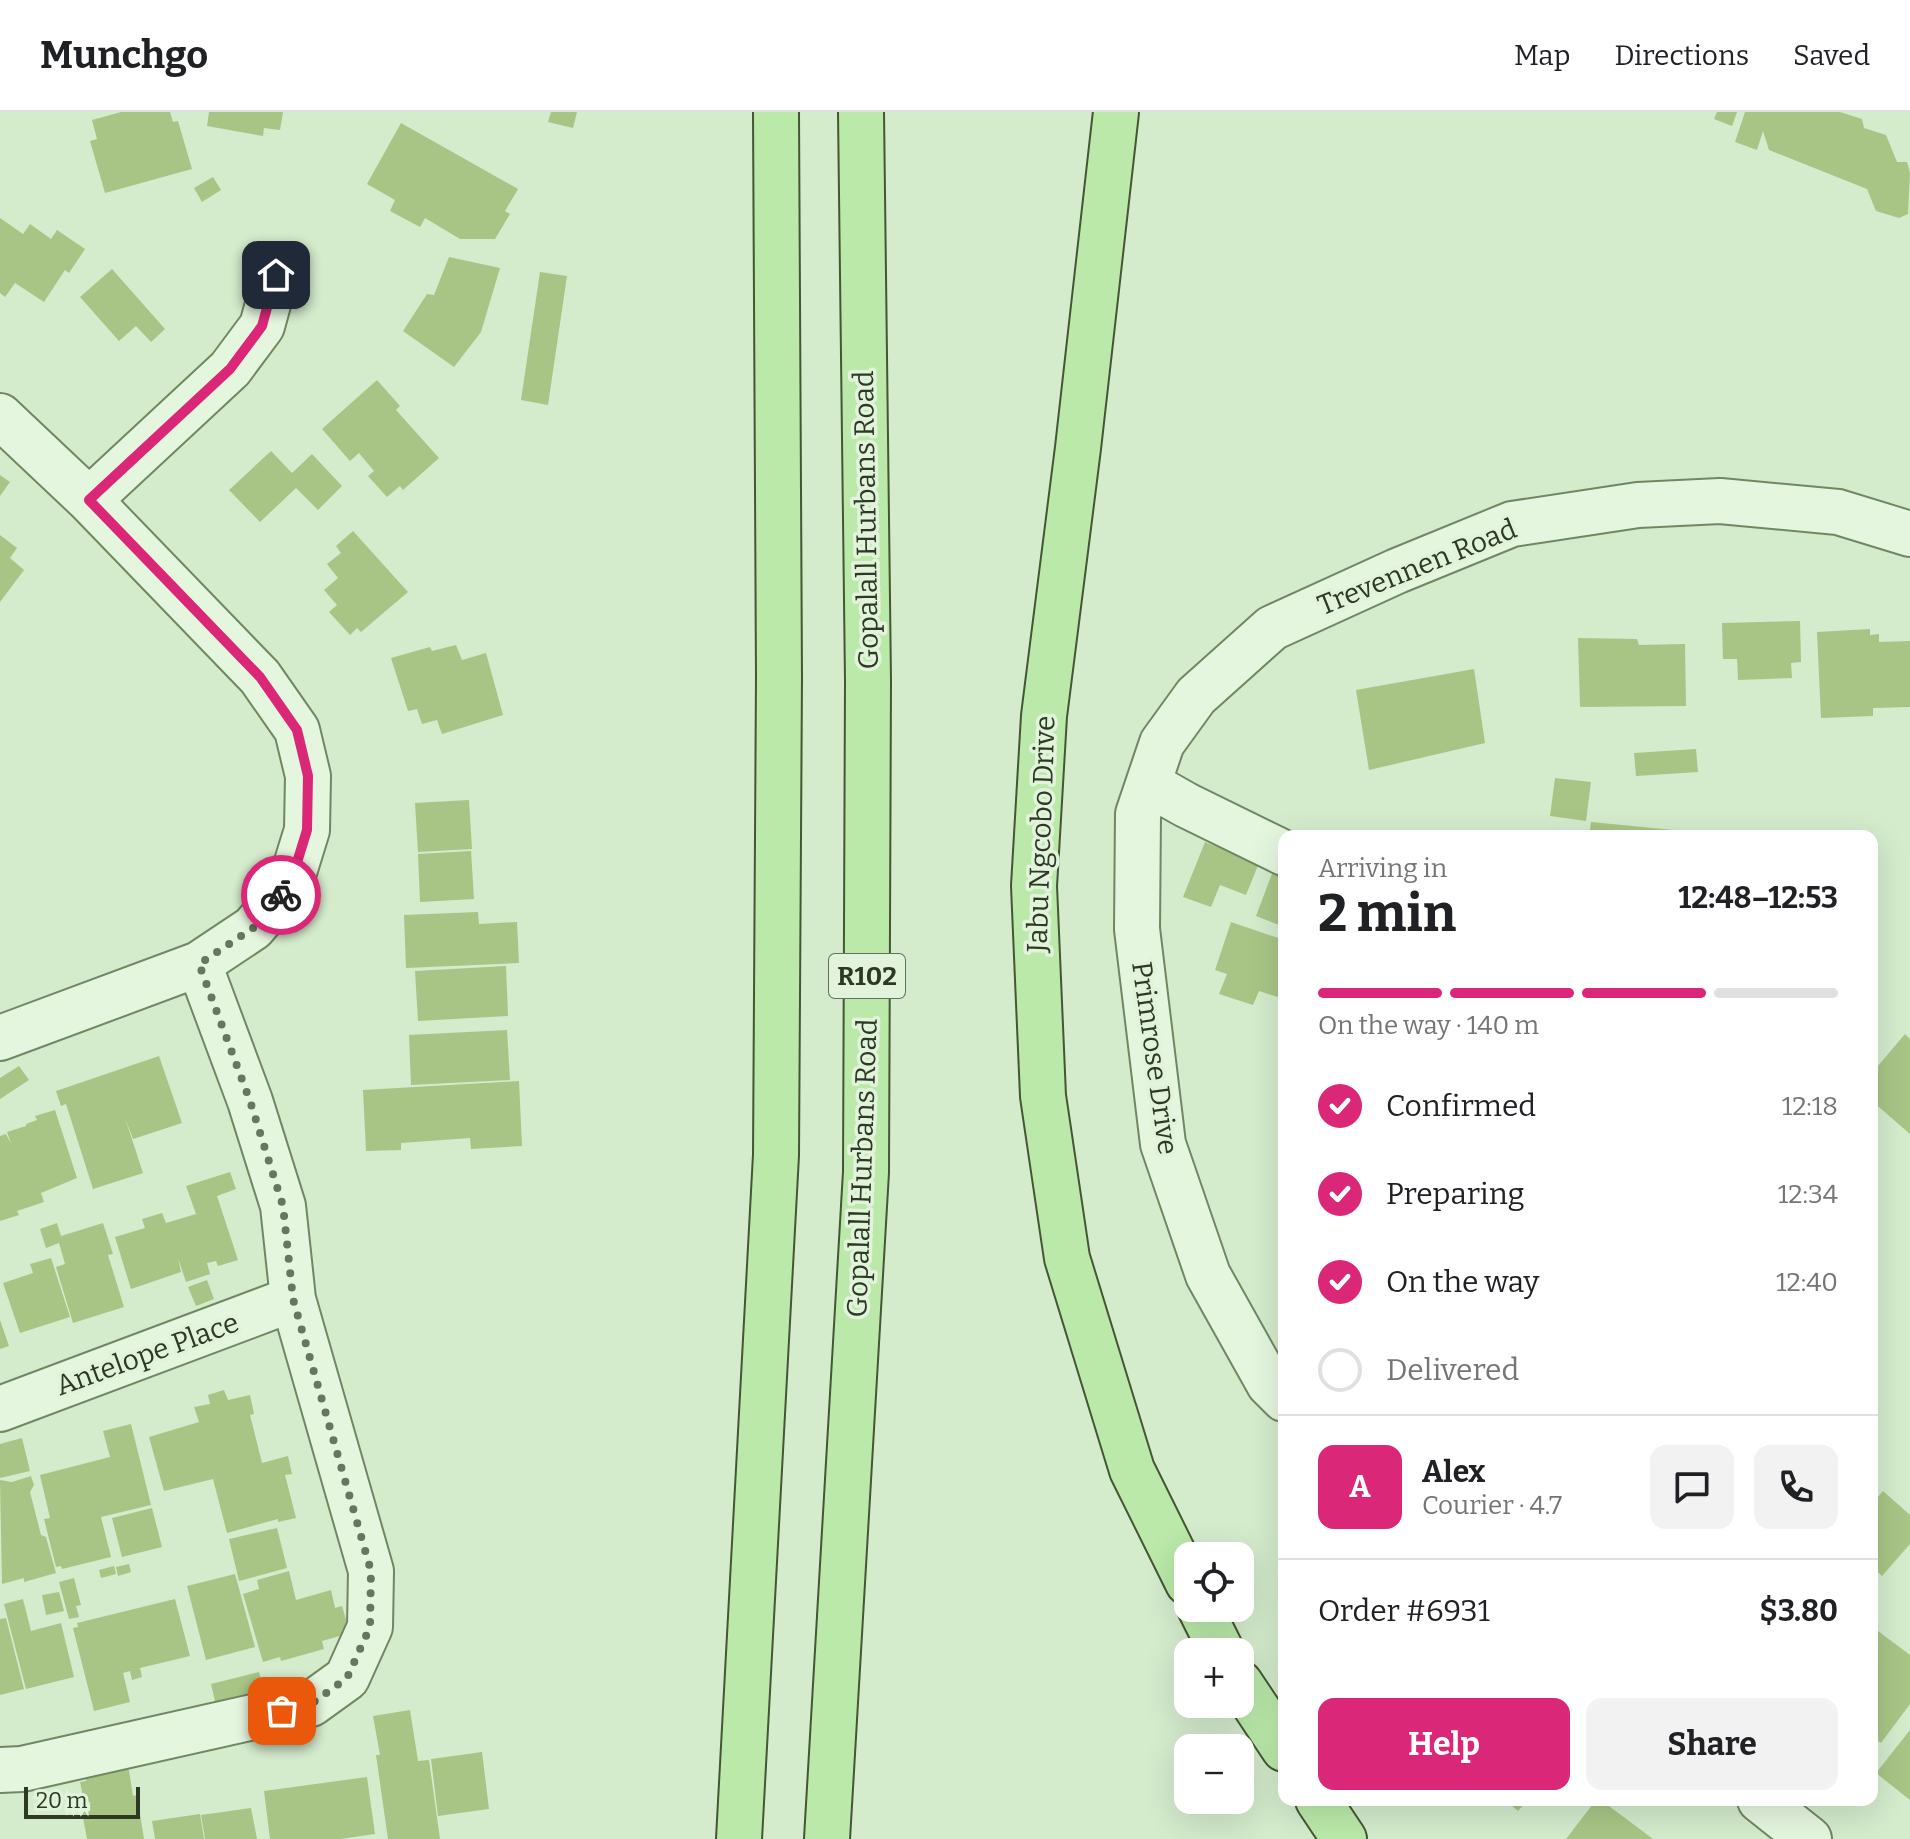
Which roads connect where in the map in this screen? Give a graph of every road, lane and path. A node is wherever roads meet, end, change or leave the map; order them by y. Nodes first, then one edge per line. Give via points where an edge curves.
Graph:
1 (776, 112) edge
2 (861, 112) edge
3 (1116, 112) edge
4 (276, 275) dead end
5 (0, 416) edge
6 (89, 500) junction
7 (1910, 534) edge
8 (1149, 784) junction
9 (1278, 850) edge
10 (1137, 929) joint
11 (199, 964) junction
12 (0, 1038) edge
13 (293, 1299) junction
14 (1278, 1393) edge
15 (0, 1409) edge
16 (1174, 1555) edge
17 (1254, 1704) edge
18 (1278, 1740) edge
19 (0, 1770) edge
20 (1322, 1806) edge
21 (1768, 1806) edge
22 (739, 1839) edge
23 (827, 1839) edge
24 (1344, 1839) edge
25 (1809, 1839) edge

1 - 22 main road via 776,1155
2 - 23 main road, Gopalall Hurbans Road / R102 via 868,681 866,1172
3 - 16 main road, Jabu Ngcobo Drive via 1044,716 1034,886 1043,1096 1067,1258 1132,1470
4 - 6 street via 262,326 230,369
5 - 6 street
6 - 11 street via 260,677 297,730 308,776 307,830 290,885 253,928
7 - 8 street, Trevennen Road via 1838,512 1720,501 1638,505 1512,524 1272,628 1196,696 1162,743
8 - 9 street
8 - 10 street, Trevennen Road via 1138,814
10 - 14 street, Primrose Drive via 1163,1144 1208,1275
11 - 12 street
11 - 13 street via 283,1206
13 - 15 street, Antelope Place
13 - 19 street via 371,1571 370,1627 347,1678 311,1704
17 - 18 main road
20 - 24 main road
21 - 25 street

